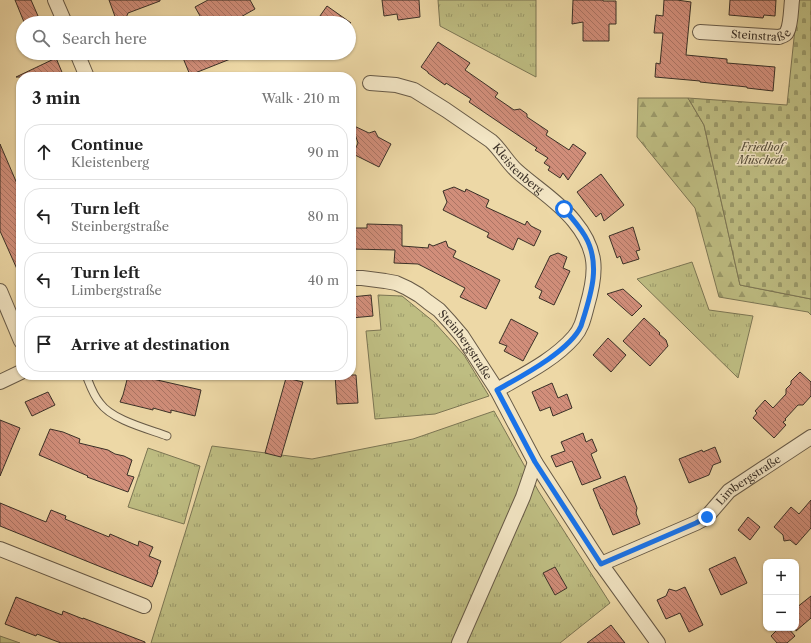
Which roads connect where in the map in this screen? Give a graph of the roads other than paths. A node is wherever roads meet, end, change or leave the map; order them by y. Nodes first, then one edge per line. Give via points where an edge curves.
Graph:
1 (55, 0) edge
2 (65, 0) edge
3 (792, 0) edge
4 (62, 16) edge
5 (64, 16) edge
6 (700, 32) dead end
7 (80, 60) edge
8 (85, 72) edge
9 (370, 83) dead end
10 (356, 278) edge
11 (0, 291) edge
12 (16, 329) edge
13 (16, 374) edge
14 (88, 380) edge
15 (0, 382) edge
16 (497, 390) junction
17 (167, 436) dead end
18 (811, 437) edge
19 (535, 462) junction
20 (0, 549) edge
21 (601, 564) junction
22 (144, 606) dead end
23 (459, 643) edge
24 (658, 643) edge

1 - 4 street
2 - 5 street
3 - 6 street, Steinstraße via 785,35 779,37
7 - 8 street
9 - 16 street, Kleistenberg via 396,85 414,90 491,141 518,172 564,209 589,243 594,260 593,282 579,330 566,345 539,366
10 - 16 street, Steinbergstraße via 396,283 428,302 462,336
11 - 12 street
13 - 15 street
14 - 17 lane via 100,404 115,417
16 - 19 street, Steinbergstraße
18 - 21 street, Limbergstraße via 732,488 702,520
19 - 21 street, Steinbergstraße
19 - 23 street via 523,497
20 - 22 street
21 - 24 street, Steinbergstraße

